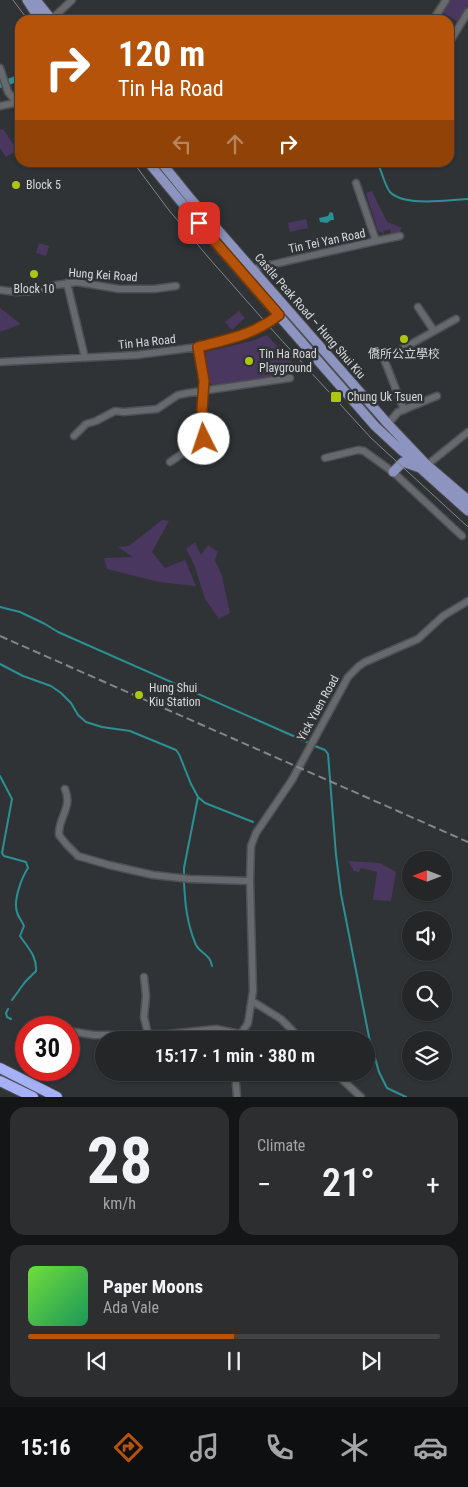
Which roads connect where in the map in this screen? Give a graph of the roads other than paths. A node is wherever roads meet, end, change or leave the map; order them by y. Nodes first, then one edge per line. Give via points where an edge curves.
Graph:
1 (27, 0) edge
2 (36, 0) edge
3 (72, 0) edge
4 (446, 0) edge
5 (468, 12) edge
6 (37, 15) edge
7 (49, 15) edge
8 (57, 15) edge
9 (436, 15) edge
10 (454, 35) edge
11 (1, 69) edge
12 (15, 100) edge
13 (15, 104) edge
14 (0, 106) edge
15 (152, 167) edge
16 (165, 167) edge
17 (356, 183) dead end
18 (400, 236) dead end
19 (376, 241) junction
20 (252, 269) junction
21 (66, 283) junction
22 (176, 286) dead end
23 (0, 290) edge
24 (418, 307) dead end
25 (288, 309) junction
26 (279, 315) junction
27 (456, 319) dead end
28 (434, 331) junction
29 (198, 347) junction
30 (85, 358) junction
31 (0, 362) edge
32 (290, 378) dead end
33 (203, 391) junction
34 (437, 396) dead end
35 (404, 410) junction
36 (385, 428) junction
37 (468, 432) edge
38 (74, 436) dead end
39 (402, 451) junction
40 (325, 458) dead end
41 (170, 462) dead end
42 (403, 462) junction
43 (422, 466) junction
44 (393, 472) junction
45 (468, 500) edge
46 (468, 511) edge
47 (462, 536) dead end
48 (468, 601) edge
49 (65, 789) dead end
50 (250, 881) junction
51 (144, 977) dead end
52 (252, 1001) junction
53 (147, 1031) edge
54 (189, 1031) edge
55 (222, 1031) edge
56 (243, 1031) edge
57 (293, 1031) edge
58 (80, 1033) edge
59 (95, 1035) edge
60 (0, 1068) edge
61 (0, 1081) edge
62 (236, 1081) edge
63 (344, 1081) edge
64 (33, 1097) edge
65 (57, 1097) edge
66 (238, 1097) edge
67 (361, 1097) edge

1 - 6 main road
2 - 7 main road
3 - 8 street
4 - 9 street
5 - 10 street
11 - 12 street via 8,92
13 - 14 street
15 - 26 main road, Castle Peak Road – Hung Shui Kiu
16 - 20 main road, Castle Peak Road – Hung Shui Kiu
17 - 19 street, Tin Tei Yan Road
18 - 19 street
19 - 20 street, Tin Tei Yan Road
20 - 25 main road, Castle Peak Road – Hung Shui Kiu
21 - 22 street, Hung Kei Road via 135,290
21 - 23 street, Hung Kei Road via 33,291
21 - 30 street
24 - 28 street
25 - 26 street, Tin Ha Road
25 - 36 main road, Castle Peak Road – Hung Shui Kiu
26 - 29 street, Tin Ha Road via 248,334
26 - 36 main road, Castle Peak Road – Hung Shui Kiu
27 - 28 street
28 - 35 street via 384,359
29 - 30 street, Tin Ha Road
29 - 33 street
30 - 31 street, Tin Ha Road
32 - 33 street
33 - 38 street via 178,396 157,409 115,411 86,424
33 - 41 street via 204,439 200,447 186,451
34 - 35 street
35 - 36 street via 398,412
36 - 39 main road, Castle Peak Road – Hung Shui Kiu
36 - 43 main road, Castle Peak Road – Hung Shui Kiu
37 - 43 street
39 - 42 main road
39 - 43 main road, Castle Peak Road – Hung Shui Kiu
40 - 44 street via 364,451
42 - 43 main road
42 - 44 main road
43 - 45 main road, Castle Peak Road – Hung Shui Kiu
43 - 46 main road, Castle Peak Road – Hung Shui Kiu
44 - 47 street
48 - 50 street, Yick Yuen Road via 450,611 418,639 370,659 348,677 292,780 256,833 251,846
49 - 50 street via 68,805 59,835 78,856 153,875
50 - 52 street, Yick Yuen Road
51 - 53 street
52 - 56 street, Yick Yuen Road
52 - 57 street via 281,1019
54 - 55 street
58 - 59 street
60 - 65 highway
61 - 64 highway
62 - 66 street
63 - 67 street

